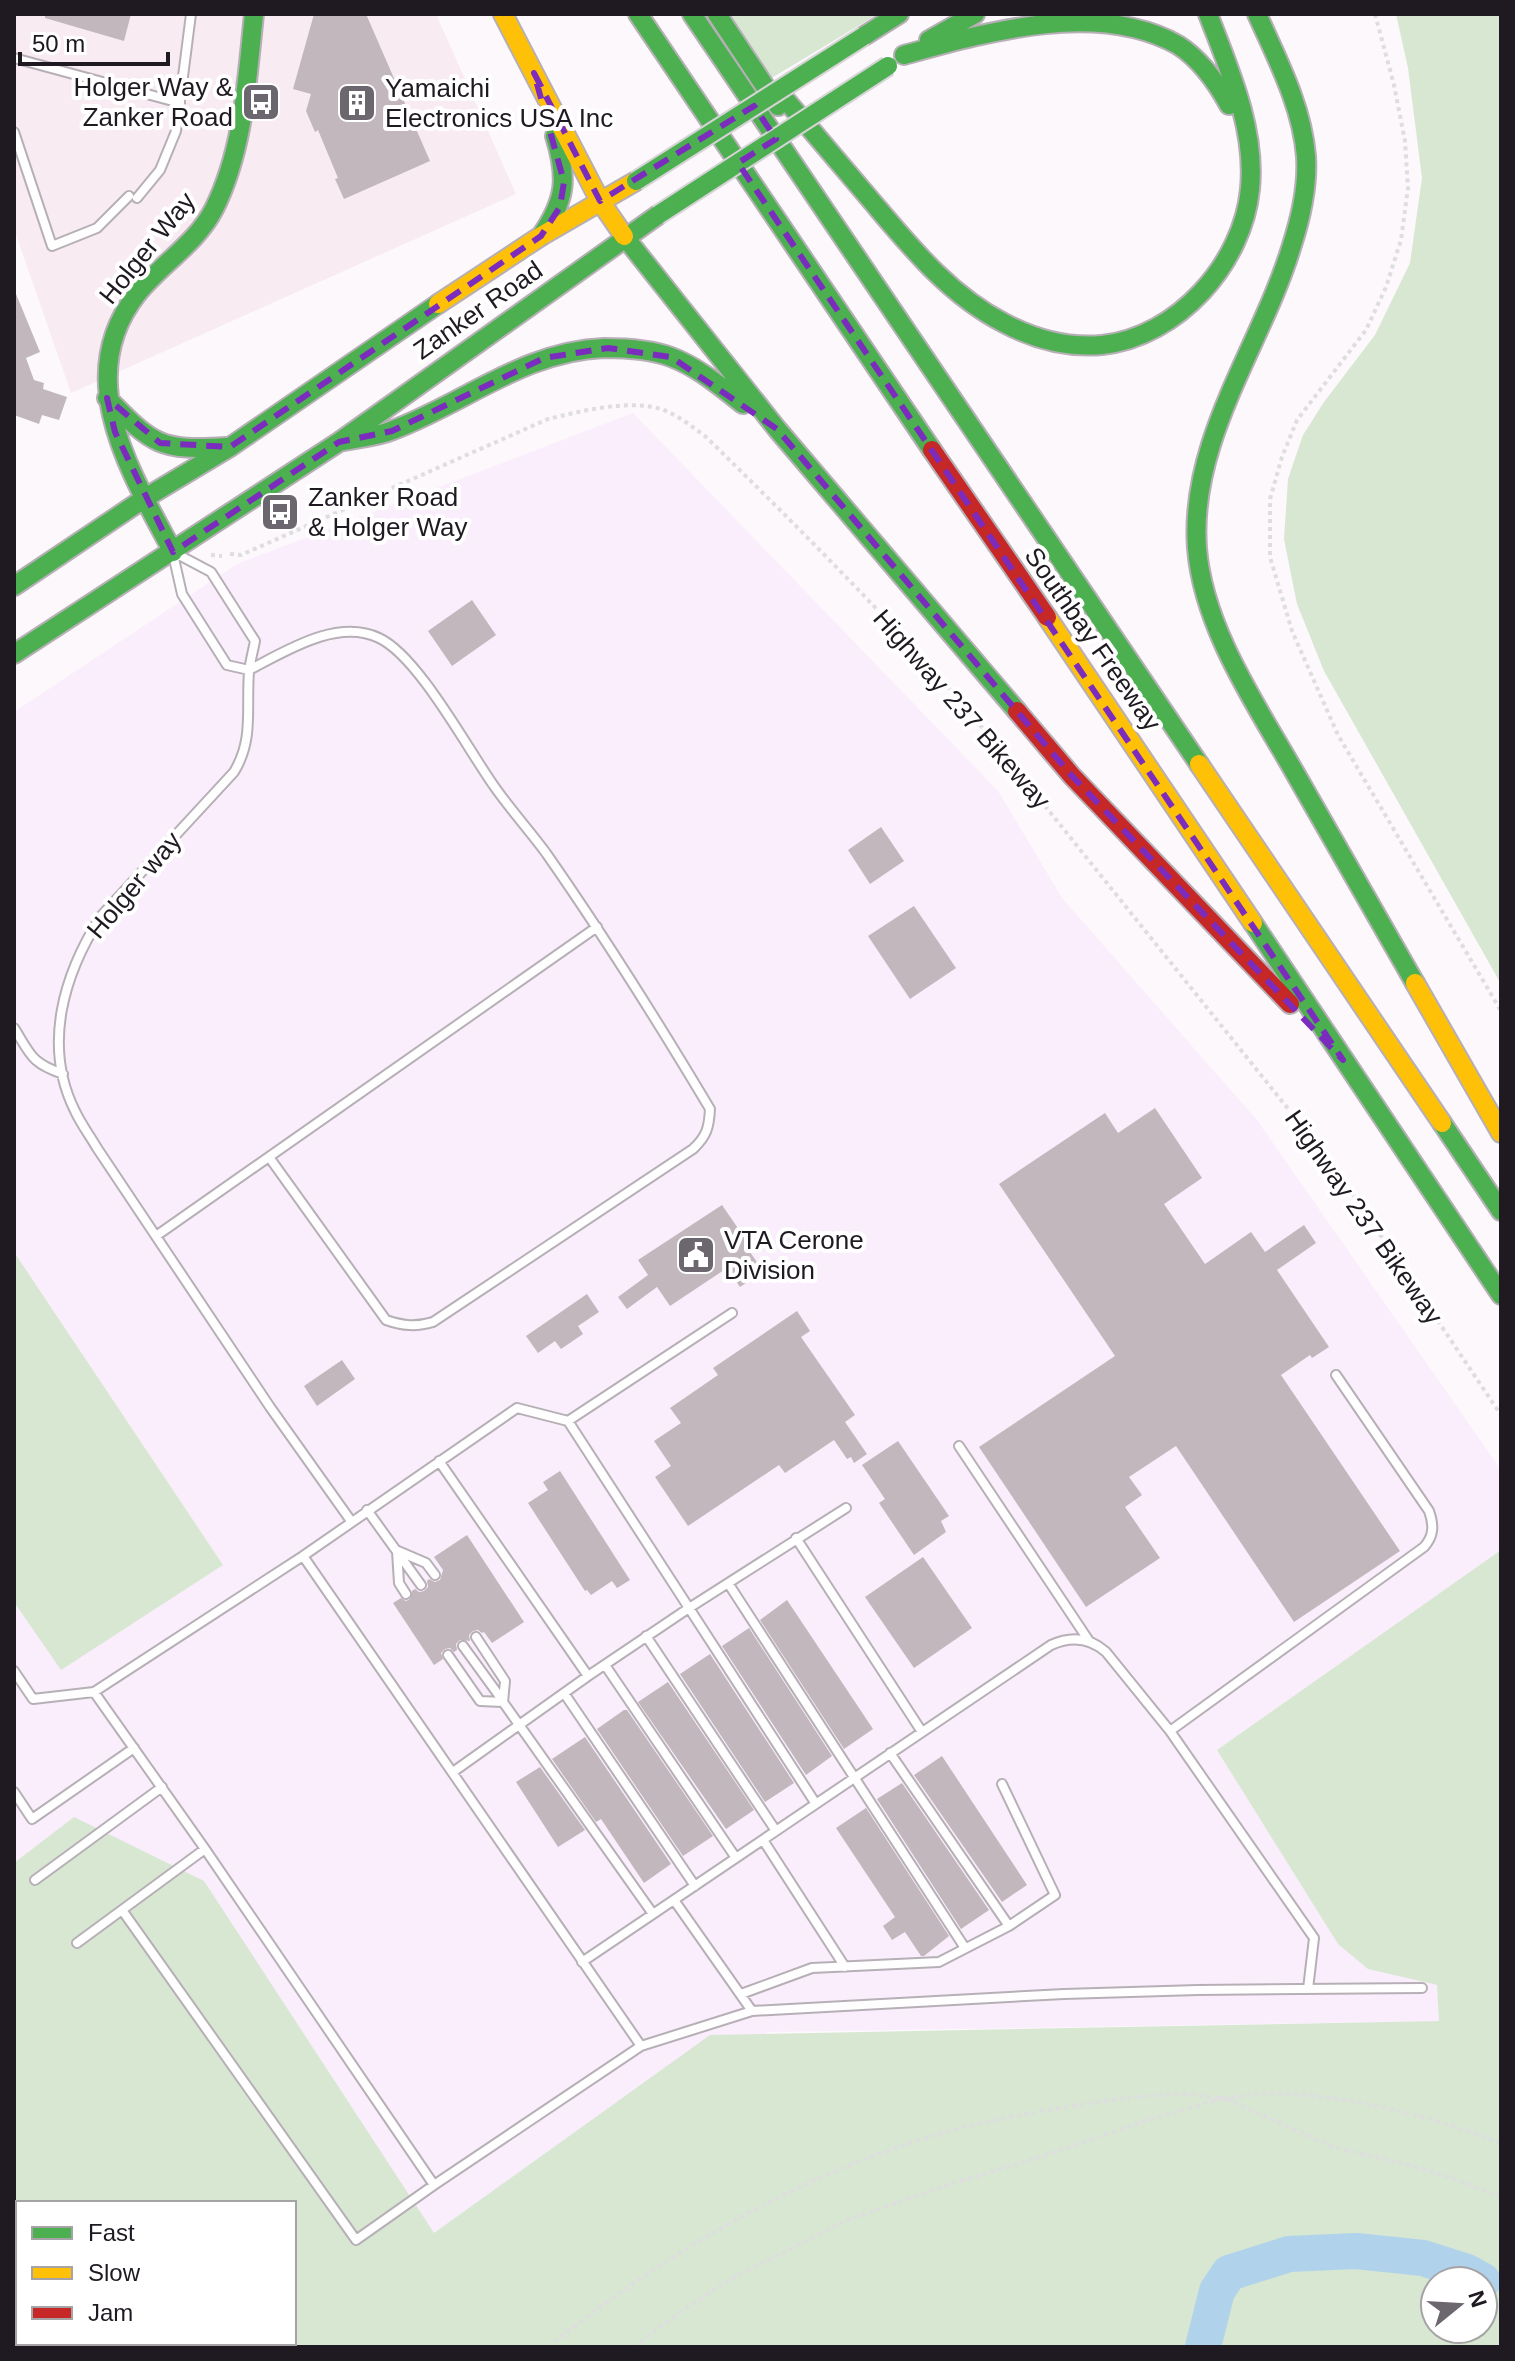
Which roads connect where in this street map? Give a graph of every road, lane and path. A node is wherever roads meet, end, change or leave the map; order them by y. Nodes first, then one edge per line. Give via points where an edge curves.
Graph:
1 (191, 14) edge
2 (254, 14) edge
3 (503, 14) edge
4 (638, 14) edge
5 (692, 14) edge
6 (717, 14) edge
7 (899, 14) edge
8 (975, 14) edge
9 (1208, 14) edge
10 (1257, 14) edge
11 (1264, 14) edge
12 (1375, 14) edge
13 (736, 40) junction
14 (1269, 43) junction
15 (904, 55) junction
16 (14, 58) edge
17 (534, 73) junction
18 (180, 103) junction
19 (14, 132) edge
20 (1249, 150) junction
21 (600, 201) junction
22 (541, 236) junction
23 (625, 238) junction
24 (107, 398) junction
25 (777, 429) junction
26 (339, 442) junction
27 (230, 447) junction
28 (145, 498) junction
29 (173, 552) junction
30 (230, 554) dead end
31 (14, 586) edge
32 (14, 654) edge
33 (249, 670) junction
34 (597, 927) junction
35 (1501, 1011) edge
36 (14, 1028) edge
37 (1343, 1060) junction
38 (63, 1074) junction
39 (1501, 1133) edge
40 (269, 1157) junction
41 (1501, 1179) edge
42 (1501, 1211) edge
43 (156, 1236) junction
44 (1501, 1295) edge
45 (732, 1313) dead end
46 (1336, 1375) dead end
47 (1501, 1415) edge
48 (568, 1421) junction
49 (959, 1446) dead end
50 (439, 1461) junction
51 (846, 1508) dead end
52 (367, 1510) junction
53 (351, 1521) junction
54 (796, 1538) junction
55 (397, 1550) junction
56 (303, 1556) junction
57 (435, 1575) dead end
58 (728, 1583) junction
59 (421, 1585) dead end
60 (406, 1594) dead end
61 (689, 1608) junction
62 (646, 1636) junction
63 (476, 1637) dead end
64 (1089, 1641) junction
65 (463, 1646) dead end
66 (448, 1655) dead end
67 (605, 1665) junction
68 (14, 1671) edge
69 (588, 1676) junction
70 (94, 1692) junction
71 (564, 1693) junction
72 (503, 1702) junction
73 (520, 1725) junction
74 (1170, 1731) junction
75 (922, 1732) junction
76 (134, 1748) junction
77 (890, 1753) junction
78 (453, 1772) junction
79 (854, 1778) junction
80 (1002, 1784) dead end
81 (162, 1787) junction
82 (14, 1792) edge
83 (816, 1804) junction
84 (776, 1831) junction
85 (763, 1840) junction
86 (205, 1849) junction
87 (736, 1858) junction
88 (35, 1880) dead end
89 (695, 1886) junction
90 (674, 1900) junction
91 (122, 1910) junction
92 (653, 1914) junction
93 (1009, 1926) junction
94 (77, 1943) dead end
95 (965, 1948) junction
96 (582, 1962) junction
97 (845, 1967) junction
98 (1422, 1988) dead end
99 (1308, 1989) junction
100 (741, 1994) junction
101 (752, 2011) junction
102 (641, 2046) junction
103 (1224, 2098) junction
104 (1501, 2143) edge
105 (434, 2185) junction
106 (1501, 2197) edge
107 (548, 2347) edge
108 (634, 2347) edge

1 - 18 lane
2 - 24 main road, Holger Way via 239,132 226,181 194,238 135,297 119,322 110,340
3 - 17 main road
4 - 37 main road, Southbay Freeway
5 - 42 main road
6 - 13 main road, Southbay Freeway
7 - 21 main road, Zanker Road, bridge
8 - 15 main road, Zanker Road
9 - 20 main road via 1237,95
10 - 14 main road
11 - 14 main road
12 - 35 path via 1405,141 1408,188 1401,240 1366,330 1297,420 1270,499 1270,557 1292,631 1338,735
13 - 20 main road via 914,250 992,317 1035,338 1075,346 1110,343 1144,333 1205,290 1243,227 1250,191
13 - 41 main road, Southbay Freeway via 882,268
14 - 39 main road via 1301,127 1307,174 1280,284 1207,461 1197,518 1205,589 1241,678
15 - 20 main road via 1058,16 1128,20 1163,35 1194,57 1218,84
15 - 23 main road, Zanker Road, bridge
16 - 18 lane
17 - 21 main road
17 - 22 main road via 559,148 564,182 560,207
18 - 19 lane via 176,131 160,170 97,228 52,246
21 - 22 main road, Zanker Road
21 - 23 main road
22 - 27 main road, Zanker Road
23 - 25 main road
23 - 26 main road, Zanker Road
24 - 27 main road via 160,443
24 - 28 main road, Holger Way via 115,432
25 - 26 main road via 671,357 608,348 575,349 544,358 392,431
25 - 37 main road via 1072,776
26 - 29 main road, Zanker Road
27 - 28 main road, Zanker Road
28 - 29 main road, Holger Way
28 - 31 main road, Zanker Road
29 - 32 main road, Zanker Road
29 - 33 lane, Holger Way via 182,594 227,665
29 - 33 lane via 211,572 248,629 255,641
30 - 47 path, Highway 237 Bikeway via 241,555 548,419 638,405 684,420 826,555 964,705 1334,1166
33 - 34 lane via 328,633 361,633 392,645
33 - 38 lane, Holger way via 248,740 234,772 101,916 84,942 63,998
34 - 40 lane
34 - 40 lane via 710,1109 705,1138 693,1149 418,1327 386,1320
36 - 38 lane via 42,1067
37 - 44 main road, Southbay Freeway
38 - 43 lane, Holger way via 74,1109
40 - 43 lane
43 - 53 lane, Holger way
45 - 48 lane
46 - 74 lane via 1429,1511 1430,1540
48 - 50 lane via 517,1408
48 - 61 lane
49 - 64 lane
50 - 52 lane
50 - 69 lane
51 - 54 lane
52 - 53 lane
52 - 55 lane
53 - 56 lane
54 - 58 lane
54 - 75 lane
55 - 57 lane via 426,1563
55 - 59 lane
55 - 60 lane via 399,1583
56 - 70 lane
56 - 78 lane
58 - 61 lane
58 - 79 lane
61 - 62 lane
61 - 83 lane
62 - 67 lane
62 - 84 lane
63 - 72 lane via 505,1681
64 - 74 lane via 1106,1652
64 - 75 lane via 1051,1645
65 - 72 lane
66 - 72 lane via 480,1701
67 - 69 lane
67 - 87 lane
68 - 70 lane via 33,1699
69 - 71 lane
70 - 76 lane
71 - 73 lane
71 - 89 lane
72 - 73 lane
73 - 78 lane
73 - 92 lane
74 - 99 lane via 1314,1938
75 - 77 lane
76 - 81 lane
76 - 82 lane via 32,1819
77 - 79 lane
77 - 93 lane
78 - 96 lane
79 - 83 lane
79 - 95 lane
80 - 93 lane via 1055,1895
81 - 86 lane
81 - 88 lane
83 - 84 lane
84 - 85 lane
85 - 87 lane
85 - 97 lane
86 - 91 lane
86 - 105 lane
87 - 89 lane
89 - 90 lane
90 - 92 lane
90 - 100 lane
91 - 94 lane
91 - 105 lane via 356,2240
92 - 96 lane
93 - 95 lane
95 - 97 lane via 939,1962
96 - 102 lane
97 - 100 lane via 812,1968
98 - 99 lane
99 - 101 lane via 1064,1994
100 - 101 lane
101 - 102 lane
102 - 105 lane
103 - 104 path via 1270,2093 1377,2107 1454,2125
103 - 106 path via 1336,2148 1419,2168
103 - 107 path via 1179,2094 1056,2109 950,2131 866,2158 703,2237
103 - 108 path via 845,2221 727,2281

